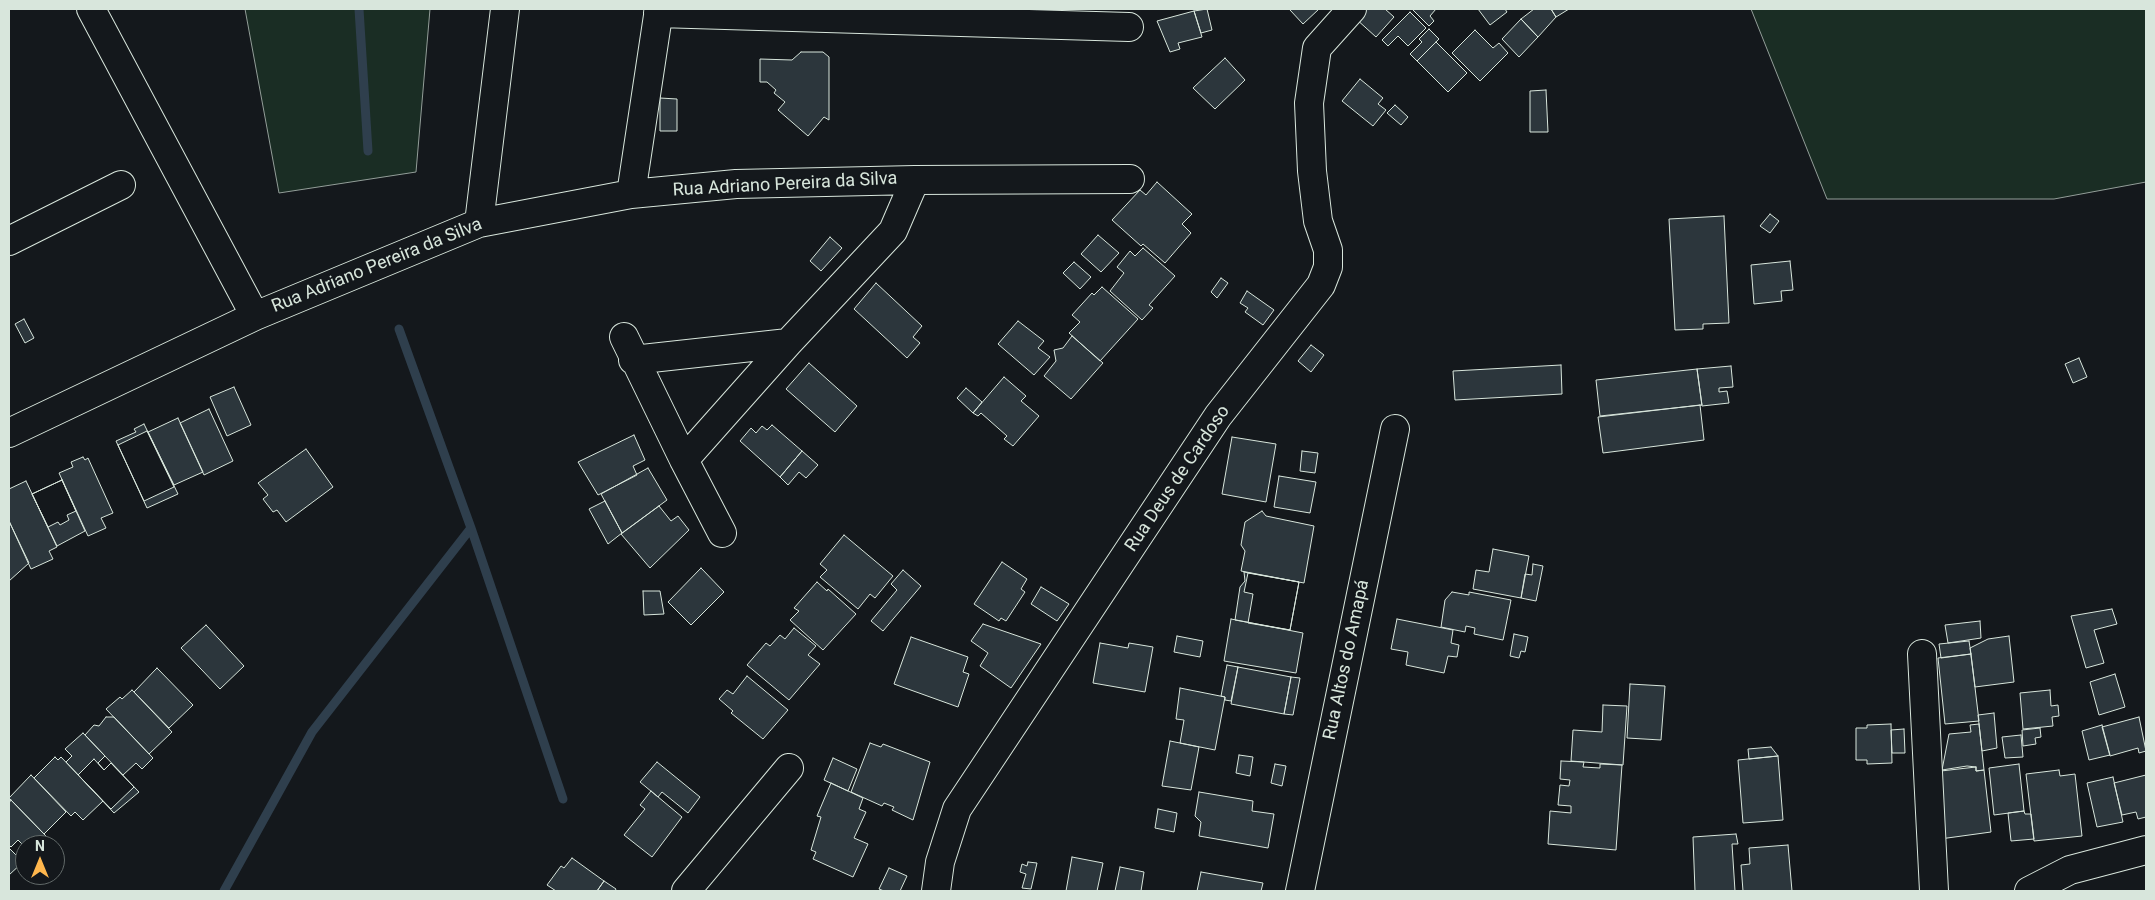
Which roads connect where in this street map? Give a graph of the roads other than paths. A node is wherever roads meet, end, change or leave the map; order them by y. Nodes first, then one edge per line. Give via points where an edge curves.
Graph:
1 (91, 9) edge
2 (505, 9) edge
3 (1352, 9) edge
4 (658, 11) edge
5 (913, 15) edge
6 (1129, 27) dead end
7 (1130, 179) dead end
8 (915, 180) junction
9 (121, 185) dead end
10 (631, 194) junction
11 (478, 223) junction
12 (9, 241) edge
13 (255, 316) junction
14 (788, 343) junction
15 (1395, 429) dead end
16 (9, 433) edge
17 (684, 460) junction
18 (722, 533) dead end
19 (1922, 654) dead end
20 (788, 768) dead end
21 (2146, 850) edge
22 (686, 891) edge
23 (936, 891) edge
24 (1300, 891) edge
25 (1934, 891) edge
26 (2029, 891) edge

1 - 13 street
2 - 11 street
3 - 23 street, Rua Deus de Cardoso via 1317,48 1309,102 1318,221 1328,250 1328,268 1321,285 1218,416 957,809 940,862
4 - 5 street
4 - 10 street
5 - 6 street
7 - 8 street, Rua Adriano Pereira da Silva
8 - 10 street, Rua Adriano Pereira da Silva via 736,184
8 - 14 street via 893,231
9 - 12 street
10 - 11 street, Rua Adriano Pereira da Silva
11 - 13 street, Rua Adriano Pereira da Silva
13 - 16 street, Rua Adriano Pereira da Silva
14 - 17 street
14 - 17 street via 628,348
15 - 24 street, Rua Altos do Amapá
17 - 18 street
19 - 25 street
20 - 22 street
21 - 26 street via 2070,870

